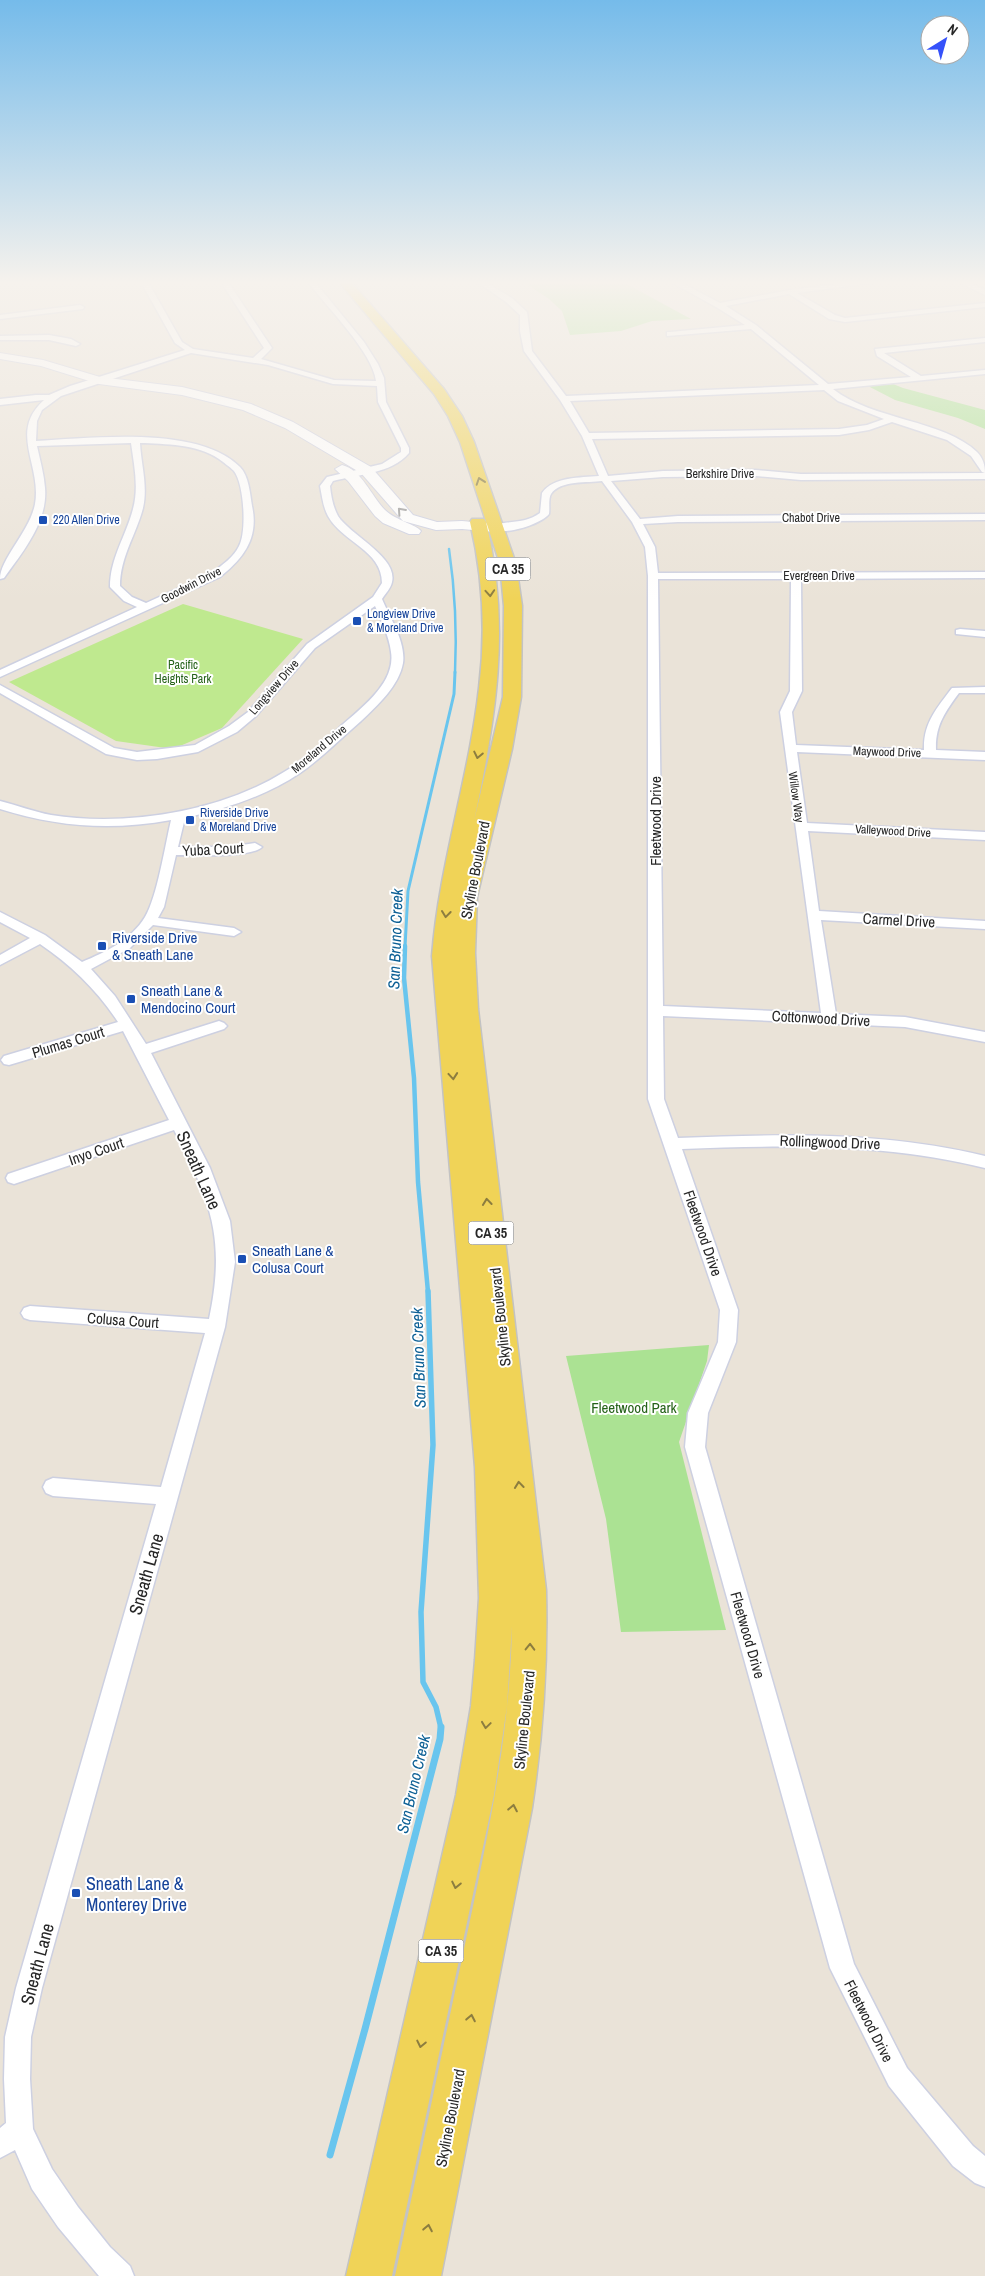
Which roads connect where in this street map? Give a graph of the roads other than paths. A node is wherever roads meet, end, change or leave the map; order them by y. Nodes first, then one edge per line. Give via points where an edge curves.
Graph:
1 (73, 388) edge
2 (113, 388) edge
3 (157, 388) edge
4 (381, 388) edge
5 (425, 388) edge
6 (436, 388) edge
7 (556, 388) edge
8 (821, 388) edge
9 (826, 388) edge
10 (51, 398) junction
11 (564, 399) junction
12 (0, 402) edge
13 (892, 419) junction
14 (586, 436) junction
15 (135, 441) junction
16 (31, 444) junction
17 (985, 470) edge
18 (358, 472) junction
19 (985, 476) edge
20 (605, 479) junction
21 (985, 517) edge
22 (636, 522) junction
23 (487, 528) junction
24 (985, 575) edge
25 (0, 576) edge
26 (653, 576) junction
27 (796, 576) junction
28 (377, 600) junction
29 (147, 608) junction
30 (353, 616) junction
31 (387, 624) junction
32 (960, 632) dead end
33 (985, 634) edge
34 (0, 674) edge
35 (0, 688) edge
36 (985, 690) edge
37 (790, 748) junction
38 (930, 754) junction
39 (985, 756) edge
40 (0, 805) edge
41 (180, 814) junction
42 (801, 827) junction
43 (985, 836) edge
44 (255, 847) dead end
45 (171, 851) junction
46 (813, 915) junction
47 (0, 916) edge
48 (151, 921) junction
49 (985, 925) edge
50 (234, 932) dead end
51 (40, 938) junction
52 (0, 961) edge
53 (81, 968) junction
54 (656, 1011) junction
55 (829, 1018) junction
56 (126, 1025) junction
57 (219, 1026) dead end
58 (985, 1037) edge
59 (141, 1051) junction
60 (9, 1060) dead end
61 (178, 1123) junction
62 (673, 1144) junction
63 (985, 1162) edge
64 (14, 1178) dead end
65 (30, 1313) dead end
66 (216, 1327) junction
67 (53, 1487) dead end
68 (168, 1496) junction
69 (10, 2137) edge
70 (985, 2173) edge
71 (120, 2276) edge
72 (369, 2276) edge
73 (418, 2276) edge

1 - 10 street
2 - 18 street via 182,398 236,411
3 - 18 street via 247,407 289,425
4 - 18 street via 382,402 405,448 404,453 394,462
5 - 23 main road, Skyline Boulevard / CA 35 via 442,413
23 -> 6 main road, Skyline Boulevard / CA 35 via 467,442 455,416
7 - 11 street, Fleetwood Drive
8 - 11 street
9 - 13 street via 856,406
10 - 12 street via 36,396
10 - 16 street via 43,404 31,425
11 - 14 street, Fleetwood Drive
13 - 14 street via 839,432
13 - 17 street via 950,438 974,454
14 - 20 street, Fleetwood Drive
15 - 16 street, Goodwin Drive
15 - 29 street via 140,495 114,576 115,588
15 - 29 street, Goodwin Drive via 179,442 221,455 238,470 250,521 245,549 233,563
16 - 25 street via 42,488 40,504 22,546
18 - 23 street via 384,519 401,528 466,534
18 - 28 street via 326,482 327,500 338,524 377,556 384,566 387,583
19 - 20 street, Berkshire Drive via 801,477 756,473 663,474
20 - 22 street, Fleetwood Drive
20 - 23 street, Berkshire Drive via 573,482 553,488 545,496 544,514 539,519 522,525
21 - 22 street, Chabot Drive
22 - 26 street, Fleetwood Drive via 650,547
23 -> 72 main road, Skyline Boulevard / CA 35 via 486,561 491,602 489,684 449,891 444,956 491,1468 496,1598 494,1660 475,1795
73 -> 23 main road, Skyline Boulevard / CA 35 via 514,1799 527,1716 530,1672 529,1581 463,971 466,897 512,698 511,584 508,564
24 - 27 street, Evergreen Drive
26 - 27 street, Evergreen Drive
26 - 54 street, Fleetwood Drive
27 - 37 street, Willow Way via 796,691 786,712
28 - 30 street, Longview Drive
28 - 31 street, Moreland Drive
29 - 34 street, Goodwin Drive
30 - 31 street via 377,619
30 - 35 street, Longview Drive via 311,646 252,714 233,729 198,748 137,756 110,751
31 - 41 street, Moreland Drive via 398,654 393,677 371,704 314,757 280,781 234,800
32 - 33 street
36 - 38 street via 956,690 931,726 928,736
37 - 38 street, Maywood Drive
37 - 42 street, Willow Way
38 - 39 street, Maywood Drive
40 - 41 street, Moreland Drive via 29,814 79,822 140,820
41 - 45 street
42 - 43 street, Valleywood Drive
42 - 46 street, Willow Way
44 - 45 street, Yuba Court via 229,851
45 - 48 street
46 - 49 street, Carmel Drive
46 - 55 street, Willow Way
47 - 51 street, Sneath Lane
48 - 50 street
48 - 53 street via 127,945
51 - 52 street
51 - 53 street, Sneath Lane
53 - 56 street, Sneath Lane
54 - 55 street, Cottonwood Drive
54 - 62 street, Fleetwood Drive via 656,1099
55 - 58 street, Cottonwood Drive via 904,1022
56 - 59 street, Sneath Lane
56 - 60 street, Plumas Court
57 - 59 street
59 - 61 street, Sneath Lane
61 - 64 street, Inyo Court
61 - 66 street, Sneath Lane via 202,1169 220,1214 226,1269
62 - 63 street, Rollingwood Drive via 801,1139 897,1144
62 - 70 street, Fleetwood Drive via 729,1310 727,1342 698,1413 695,1447 843,1968 898,2077 963,2156
65 - 66 street, Colusa Court
66 - 68 street, Sneath Lane
67 - 68 street
68 - 69 street, Sneath Lane via 29,1988 18,2037
69 - 71 street, Sneath Lane via 68,2217

